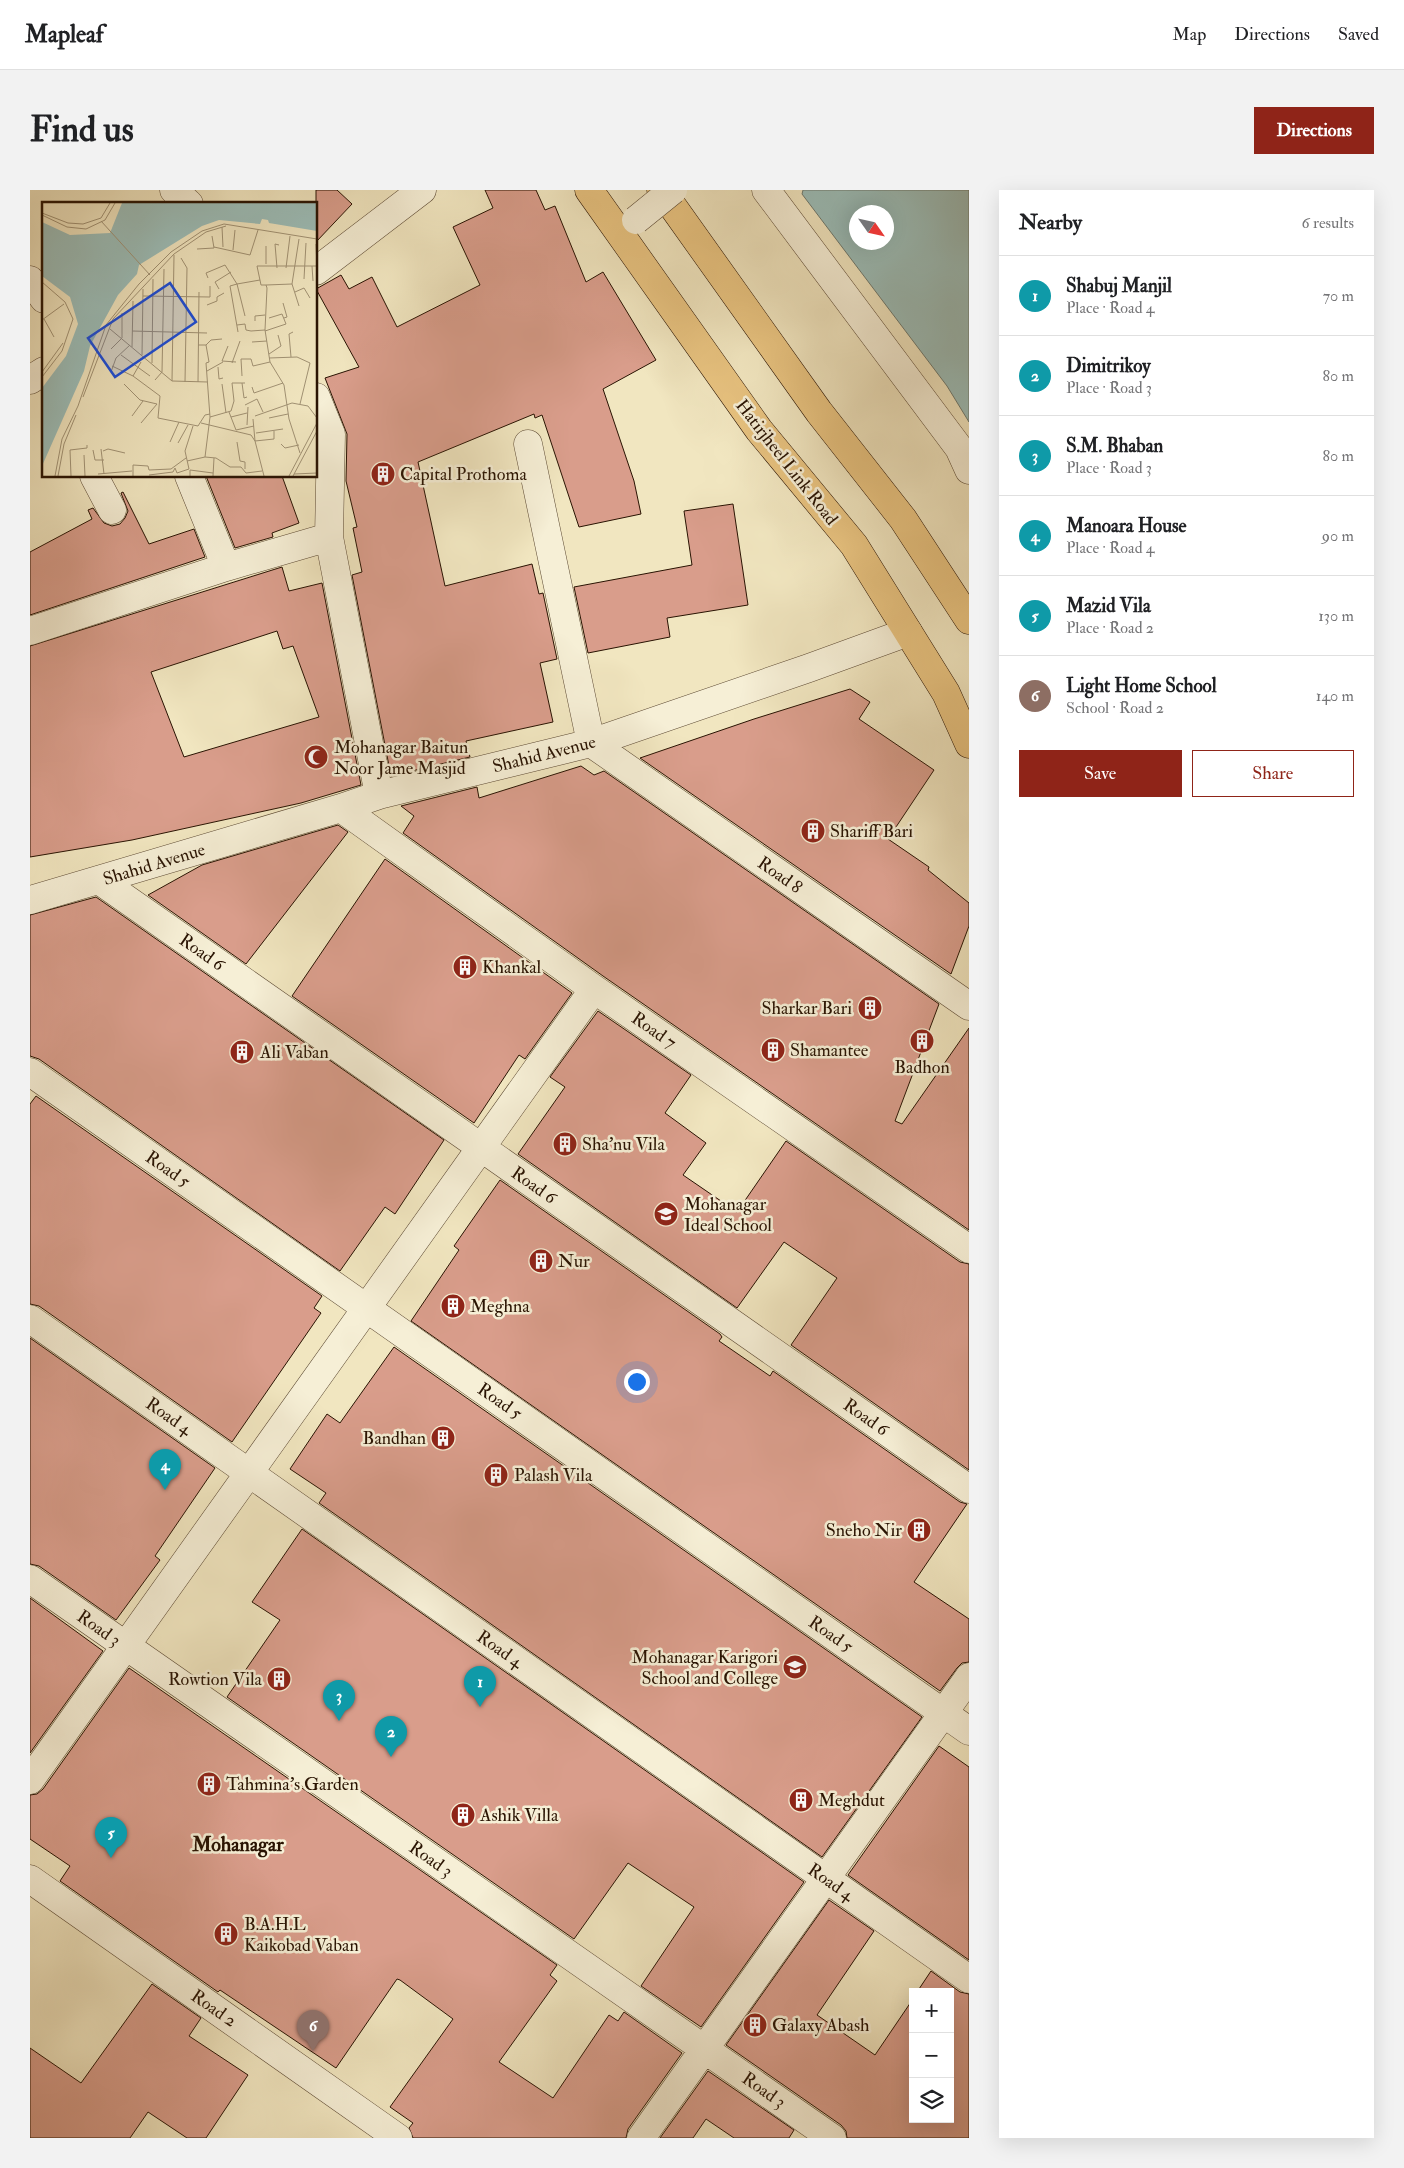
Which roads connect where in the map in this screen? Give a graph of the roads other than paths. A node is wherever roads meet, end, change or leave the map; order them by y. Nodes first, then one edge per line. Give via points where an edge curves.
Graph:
1 (174, 190) edge
2 (422, 190) edge
3 (589, 190) edge
4 (661, 190) edge
5 (673, 190) edge
6 (766, 190) edge
7 (187, 202) edge
8 (636, 220) dead end
9 (318, 269) edge
10 (30, 280) edge
11 (42, 296) edge
12 (318, 402) edge
13 (528, 444) dead end
14 (969, 470) edge
15 (95, 478) edge
16 (190, 478) edge
17 (112, 510) dead end
18 (329, 537) junction
19 (226, 568) junction
20 (969, 620) edge
21 (30, 631) edge
22 (908, 632) junction
23 (591, 743) junction
24 (969, 744) edge
25 (379, 795) junction
26 (341, 808) junction
27 (99, 880) junction
28 (30, 900) edge
29 (594, 989) junction
30 (969, 1006) edge
31 (30, 1072) edge
32 (481, 1147) junction
33 (969, 1250) edge
34 (366, 1308) junction
35 (30, 1319) edge
36 (250, 1472) junction
37 (969, 1489) edge
38 (30, 1579) edge
39 (125, 1646) junction
40 (969, 1677) edge
41 (944, 1713) junction
42 (969, 1731) edge
43 (30, 1780) edge
44 (30, 1878) edge
45 (826, 1879) junction
46 (969, 1979) edge
47 (705, 2048) junction
48 (398, 2138) edge
49 (641, 2138) edge
50 (832, 2138) edge

1 - 7 street
2 - 9 street
3 - 22 main road, Hatirjheel Link Road via 760,430 854,545
4 - 20 main road via 819,412 904,519
5 - 8 street, bridge
6 - 14 street via 959,448
10 - 11 street
12 - 18 street via 331,434
13 - 23 street
15 - 17 street
16 - 19 street
18 - 19 street
18 - 25 street
19 - 21 street
22 - 23 street, Shahid Avenue
22 - 24 main road, Hatirjheel Link Road via 946,693
23 - 25 street, Shahid Avenue
23 - 30 street, Road 8
25 - 26 street, Shahid Avenue
26 - 27 street, Shahid Avenue
26 - 29 street, Road 7
27 - 28 street, Shahid Avenue
27 - 32 street, Road 6
29 - 32 street
29 - 33 street, Road 7
31 - 34 street, Road 5
32 - 34 street
32 - 37 street, Road 6
34 - 36 street
34 - 41 street, Road 5
35 - 36 street, Road 4
36 - 39 street
36 - 45 street, Road 4
38 - 39 street, Road 3
39 - 43 street
39 - 47 street, Road 3
40 - 41 street
41 - 42 street, Road 5
41 - 45 street
44 - 48 street, Road 2
45 - 46 street, Road 4
45 - 47 street
47 - 49 street
47 - 50 street, Road 3

